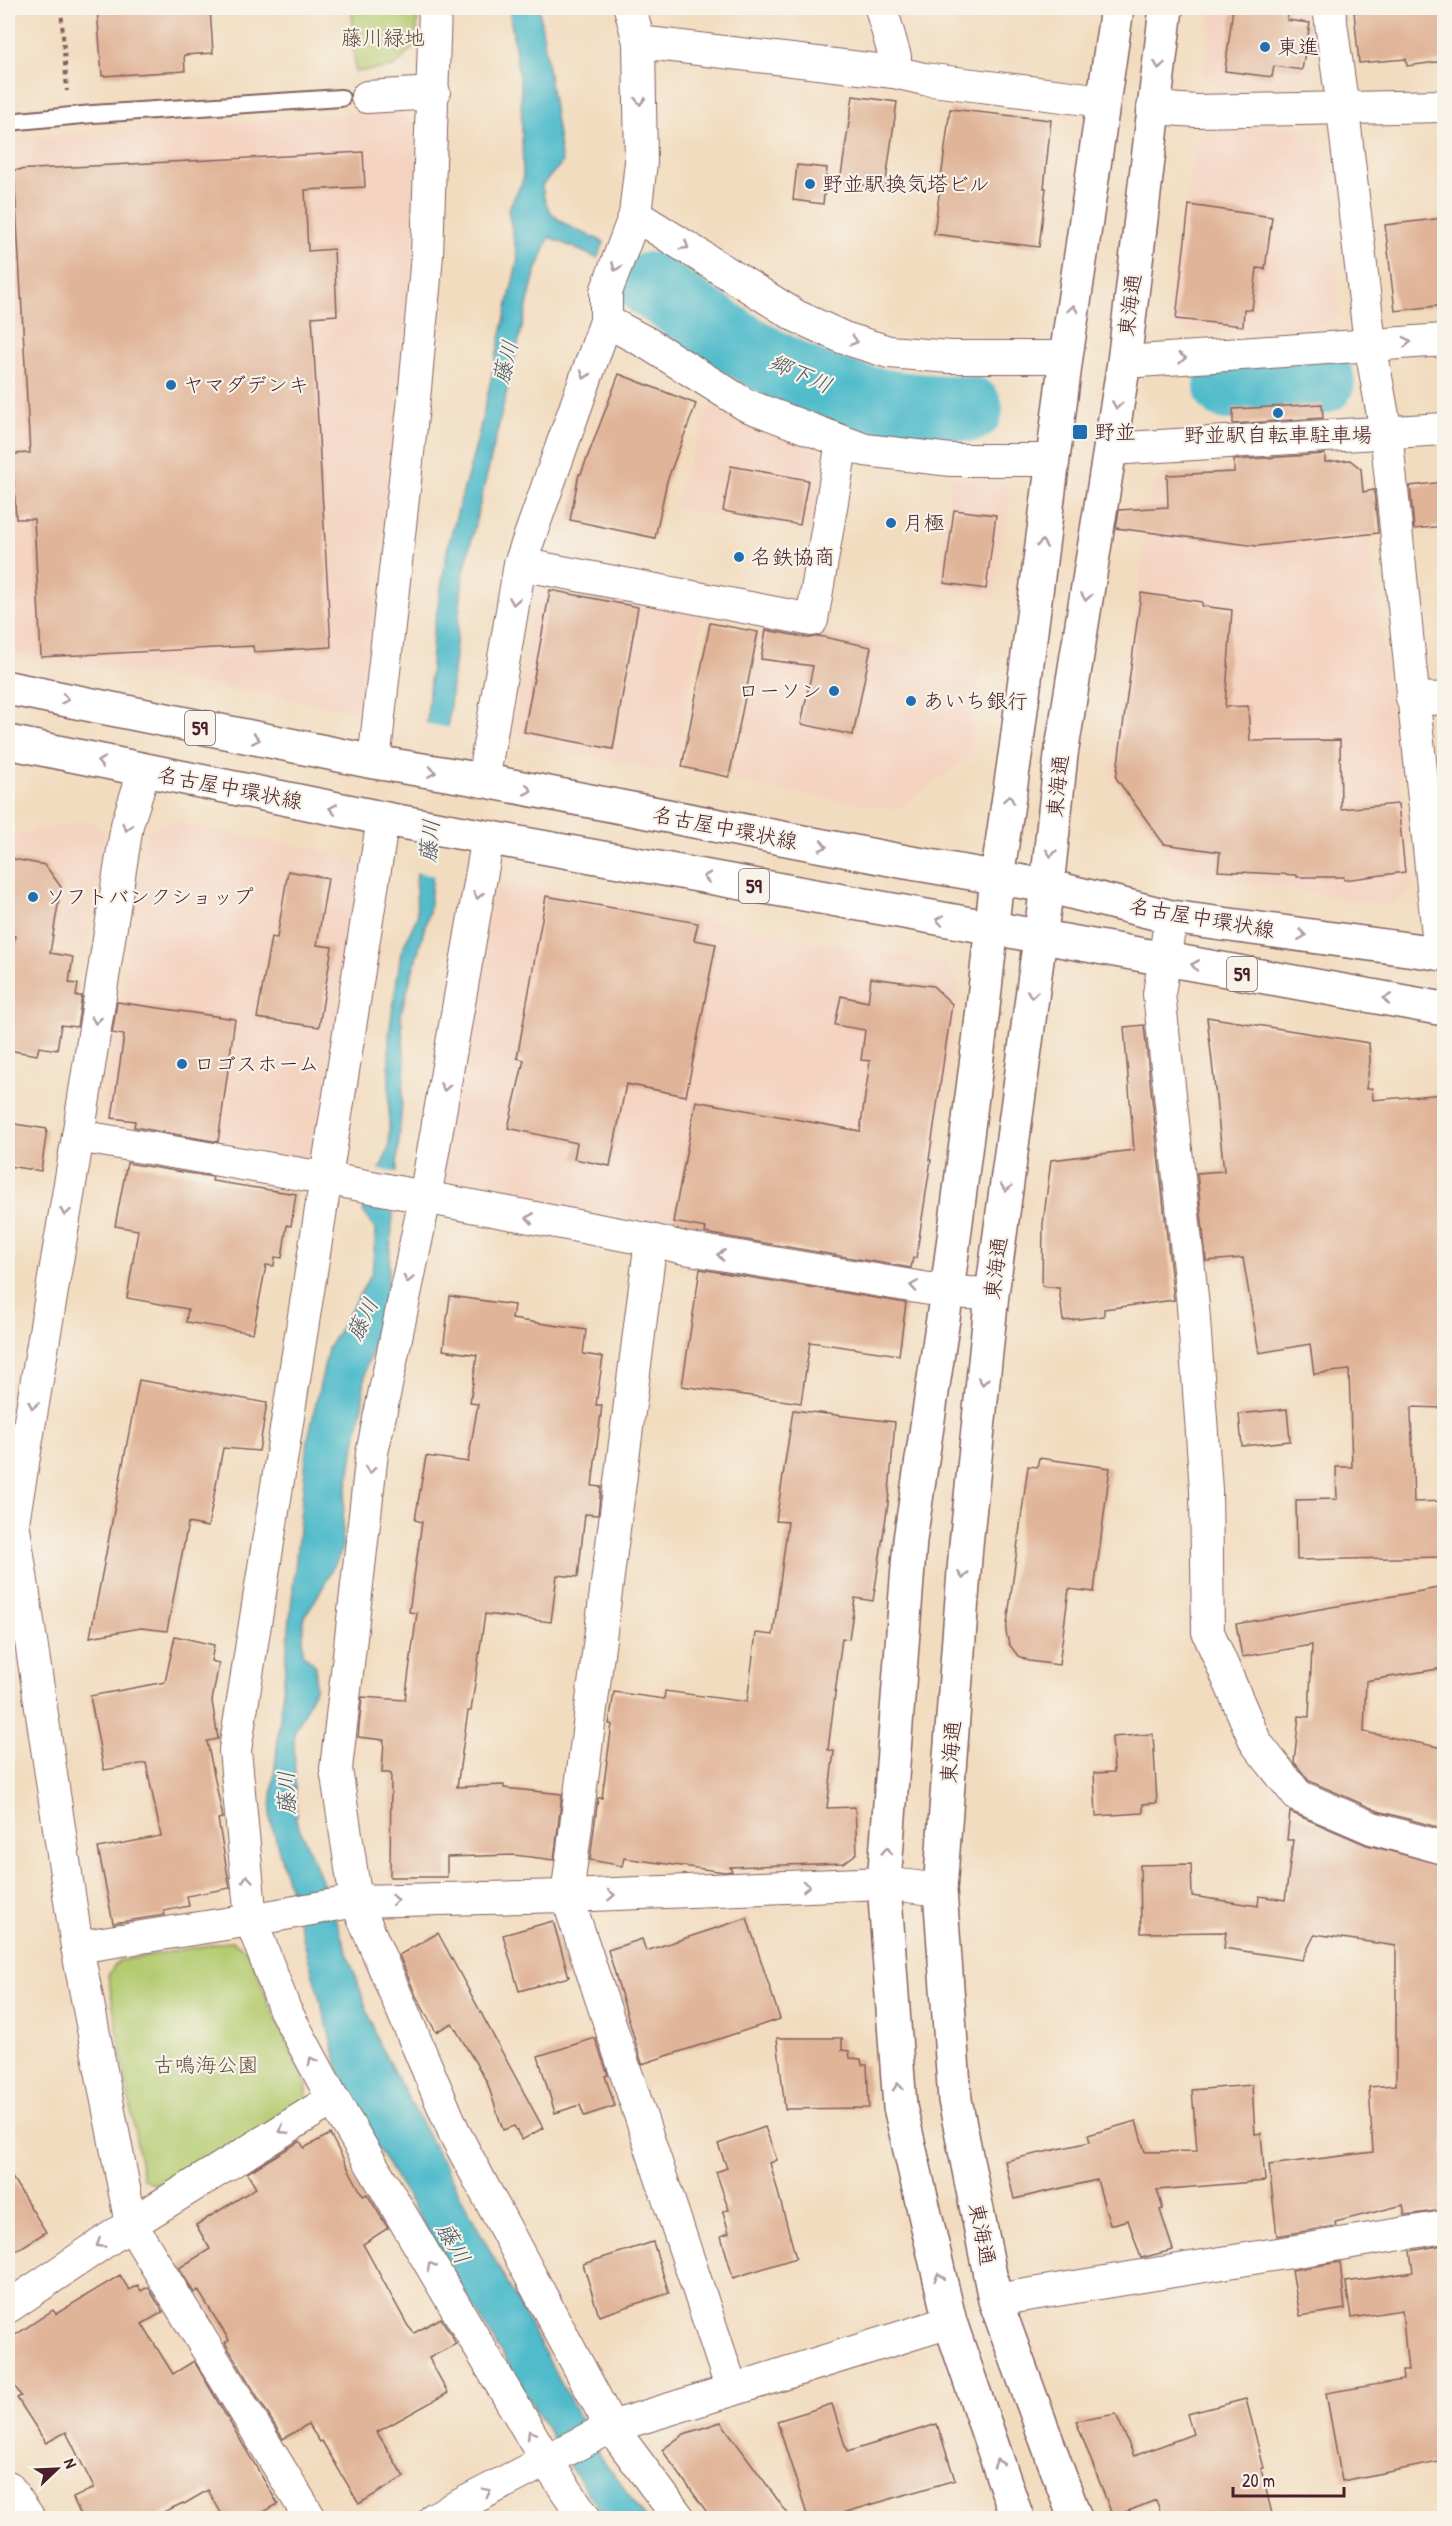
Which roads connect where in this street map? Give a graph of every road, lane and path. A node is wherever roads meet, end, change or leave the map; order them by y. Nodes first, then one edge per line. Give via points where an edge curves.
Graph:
1 (61, 8) edge
2 (435, 8) edge
3 (630, 8) edge
4 (882, 8) edge
5 (1117, 8) edge
6 (1166, 8) edge
7 (1329, 8) edge
8 (639, 42) junction
9 (894, 72) junction
10 (434, 93) junction
11 (354, 98) joint
12 (1104, 101) junction
13 (1444, 106) edge
14 (1153, 108) junction
15 (1343, 110) junction
16 (69, 117) junction
17 (8, 122) edge
18 (635, 215) junction
19 (606, 321) junction
20 (1444, 340) edge
21 (1370, 344) junction
22 (1066, 357) junction
23 (1124, 362) junction
24 (1444, 429) edge
25 (1386, 432) junction
26 (842, 442) junction
27 (1110, 449) junction
28 (1053, 460) junction
29 (520, 564) junction
30 (8, 688) edge
31 (1412, 698) junction
32 (1444, 699) edge
33 (8, 742) edge
34 (383, 764) junction
35 (144, 771) junction
36 (477, 780) junction
37 (387, 819) junction
38 (479, 836) junction
39 (997, 878) junction
40 (1047, 886) junction
41 (1171, 917) junction
42 (991, 928) junction
43 (1040, 936) junction
44 (1442, 954) edge
45 (1164, 960) junction
46 (1444, 1009) edge
47 (78, 1136) junction
48 (333, 1179) junction
49 (417, 1196) junction
50 (651, 1240) junction
51 (947, 1292) junction
52 (993, 1294) junction
53 (1444, 1848) edge
54 (884, 1883) junction
55 (940, 1890) junction
56 (567, 1896) junction
57 (346, 1902) junction
58 (260, 1919) junction
59 (77, 1947) junction
60 (333, 2100) junction
61 (131, 2224) junction
62 (1444, 2227) edge
63 (995, 2300) junction
64 (8, 2307) edge
65 (950, 2322) junction
66 (732, 2390) junction
67 (606, 2430) junction
68 (552, 2459) junction
69 (8, 2487) edge
70 (29, 2518) edge
71 (310, 2518) edge
72 (435, 2518) edge
73 (585, 2518) edge
74 (679, 2518) edge
75 (1017, 2518) edge
76 (1075, 2518) edge

1 - 16 path
2 - 10 street
3 - 8 street
4 - 9 street via 895,57
5 - 12 main road
6 -> 14 main road, 東海通
7 - 15 street
8 - 9 street
8 -> 18 street via 641,162
9 - 12 street
10 - 11 street
10 - 34 street via 425,277
11 - 16 lane
22 -> 12 main road
13 - 15 street
14 - 15 street
14 - 23 main road, 東海通
15 - 21 street
16 - 17 lane
18 -> 19 street via 606,292
18 -> 22 street via 796,316 844,338 889,352 950,357
19 - 26 street via 746,405
19 -> 29 street
21 -> 20 street
23 -> 21 street
21 - 25 street
22 - 28 main road
23 -> 27 main road, 東海通
24 - 25 street
25 - 27 street
25 - 31 street
26 - 28 street via 865,450 951,460
26 - 29 street via 812,620
27 -> 40 main road, 東海通 via 1061,755
39 -> 28 main road
29 -> 36 street
30 -> 34 main road, 名古屋中環状線 / 59
31 - 32 street
31 - 44 street
35 -> 33 main road, 名古屋中環状線 / 59
34 -> 36 main road, 名古屋中環状線 / 59
37 -> 35 main road, 名古屋中環状線 / 59
35 -> 47 street via 127,825
36 -> 39 main road, 名古屋中環状線 / 59
37 - 38 main road, 名古屋中環状線 / 59
37 - 48 street
42 -> 38 main road, 名古屋中環状線 / 59
38 -> 49 street
39 - 40 main road, 名古屋中環状線 / 59
39 - 42 main road
40 - 41 main road, 名古屋中環状線 / 59
40 - 43 main road, 東海通
41 -> 44 main road, 名古屋中環状線 / 59
41 - 45 street
42 - 43 main road, 名古屋中環状線 / 59
42 - 51 main road
43 - 45 main road, 名古屋中環状線 / 59
43 -> 52 main road, 東海通
46 -> 45 main road, 名古屋中環状線 / 59
45 - 53 street via 1160,994 1193,1306 1206,1490 1209,1632 1256,1743 1298,1797 1372,1828
47 - 48 street
47 -> 59 street via 13,1522
48 - 49 street
58 -> 48 street via 235,1750
50 -> 49 street
49 -> 57 street via 372,1453 336,1769
51 -> 50 street
50 - 56 street
51 - 52 street
54 -> 51 main road via 910,1540
52 -> 55 main road, 東海通 via 966,1545
54 - 55 street
56 -> 54 street
65 -> 54 main road via 900,2107
55 - 63 main road, 東海通 via 955,2100
57 -> 56 street
56 - 66 street
57 - 58 street
57 - 67 street via 455,2134
58 - 59 street
60 -> 58 street via 285,2010
59 - 61 street
60 -> 61 street
68 -> 60 street
61 -> 64 street
61 - 71 street
62 - 63 street
63 - 76 main road, 東海通
65 - 66 street
75 -> 65 main road
66 - 67 street
67 - 68 street
67 - 74 street
72 -> 68 street
68 - 73 street
69 - 70 street

